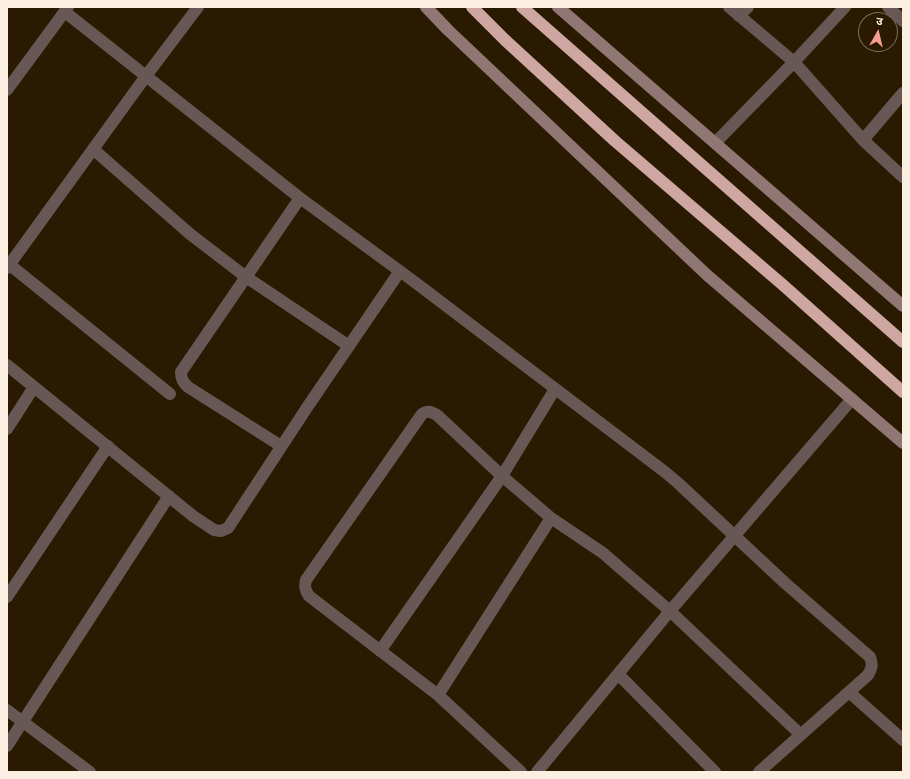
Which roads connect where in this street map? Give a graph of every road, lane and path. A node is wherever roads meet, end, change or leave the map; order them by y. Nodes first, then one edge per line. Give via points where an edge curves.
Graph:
1 (198, 7) edge
2 (426, 7) edge
3 (472, 7) edge
4 (522, 7) edge
5 (558, 7) edge
6 (729, 7) edge
7 (748, 7) edge
8 (845, 7) edge
9 (888, 7) edge
10 (66, 9) edge
11 (738, 16) junction
12 (903, 21) edge
13 (794, 62) junction
14 (146, 76) junction
15 (7, 90) edge
16 (903, 93) edge
17 (864, 140) junction
18 (715, 143) junction
19 (93, 149) junction
20 (903, 177) edge
21 (300, 198) junction
22 (8, 267) edge
23 (400, 271) junction
24 (246, 277) junction
25 (903, 306) edge
26 (903, 342) edge
27 (349, 346) junction
28 (7, 365) edge
29 (34, 387) junction
30 (555, 389) junction
31 (903, 392) edge
32 (170, 394) dead end
33 (852, 399) junction
34 (7, 429) edge
35 (903, 443) edge
36 (108, 446) junction
37 (281, 446) junction
38 (502, 476) junction
39 (169, 496) junction
40 (551, 518) junction
41 (734, 536) junction
42 (7, 597) edge
43 (670, 611) junction
44 (380, 651) junction
45 (618, 674) junction
46 (849, 692) junction
47 (438, 695) junction
48 (7, 710) edge
49 (22, 722) junction
50 (801, 735) junction
51 (903, 740) edge
52 (7, 746) edge
53 (513, 769) edge
54 (767, 770) edge
55 (90, 772) edge
56 (537, 772) edge
57 (716, 772) edge

1 - 14 street
2 - 33 street via 707,275
3 - 31 highway via 615,141
4 - 26 highway
5 - 18 street
6 - 11 street
7 - 11 street
8 - 13 street
9 - 12 street
10 - 14 street
10 - 15 street
11 - 13 street
13 - 17 street
13 - 18 street
14 - 19 street
14 - 21 street
16 - 17 street
17 - 20 street
18 - 25 street
19 - 22 street
19 - 24 street via 190,234
21 - 23 street
21 - 24 street
22 - 32 street
23 - 27 street
23 - 30 street
24 - 27 street
24 - 37 street via 181,372 182,382
27 - 37 street
28 - 29 street
29 - 34 street
29 - 36 street
30 - 38 street
30 - 41 street via 665,472
33 - 35 street
33 - 41 street
36 - 39 street
36 - 42 street
37 - 39 street via 228,528 214,530
38 - 40 street
38 - 44 street
38 - 44 street via 432,412 422,414 389,460 304,585 308,596
39 - 49 street
40 - 43 street via 608,558
40 - 47 street
41 - 43 street
41 - 46 street via 870,657 872,669
43 - 45 street
43 - 50 street
44 - 47 street
45 - 56 street
45 - 57 street
46 - 50 street
46 - 51 street
47 - 53 street
48 - 49 street
49 - 52 street
49 - 55 street
50 - 54 street

